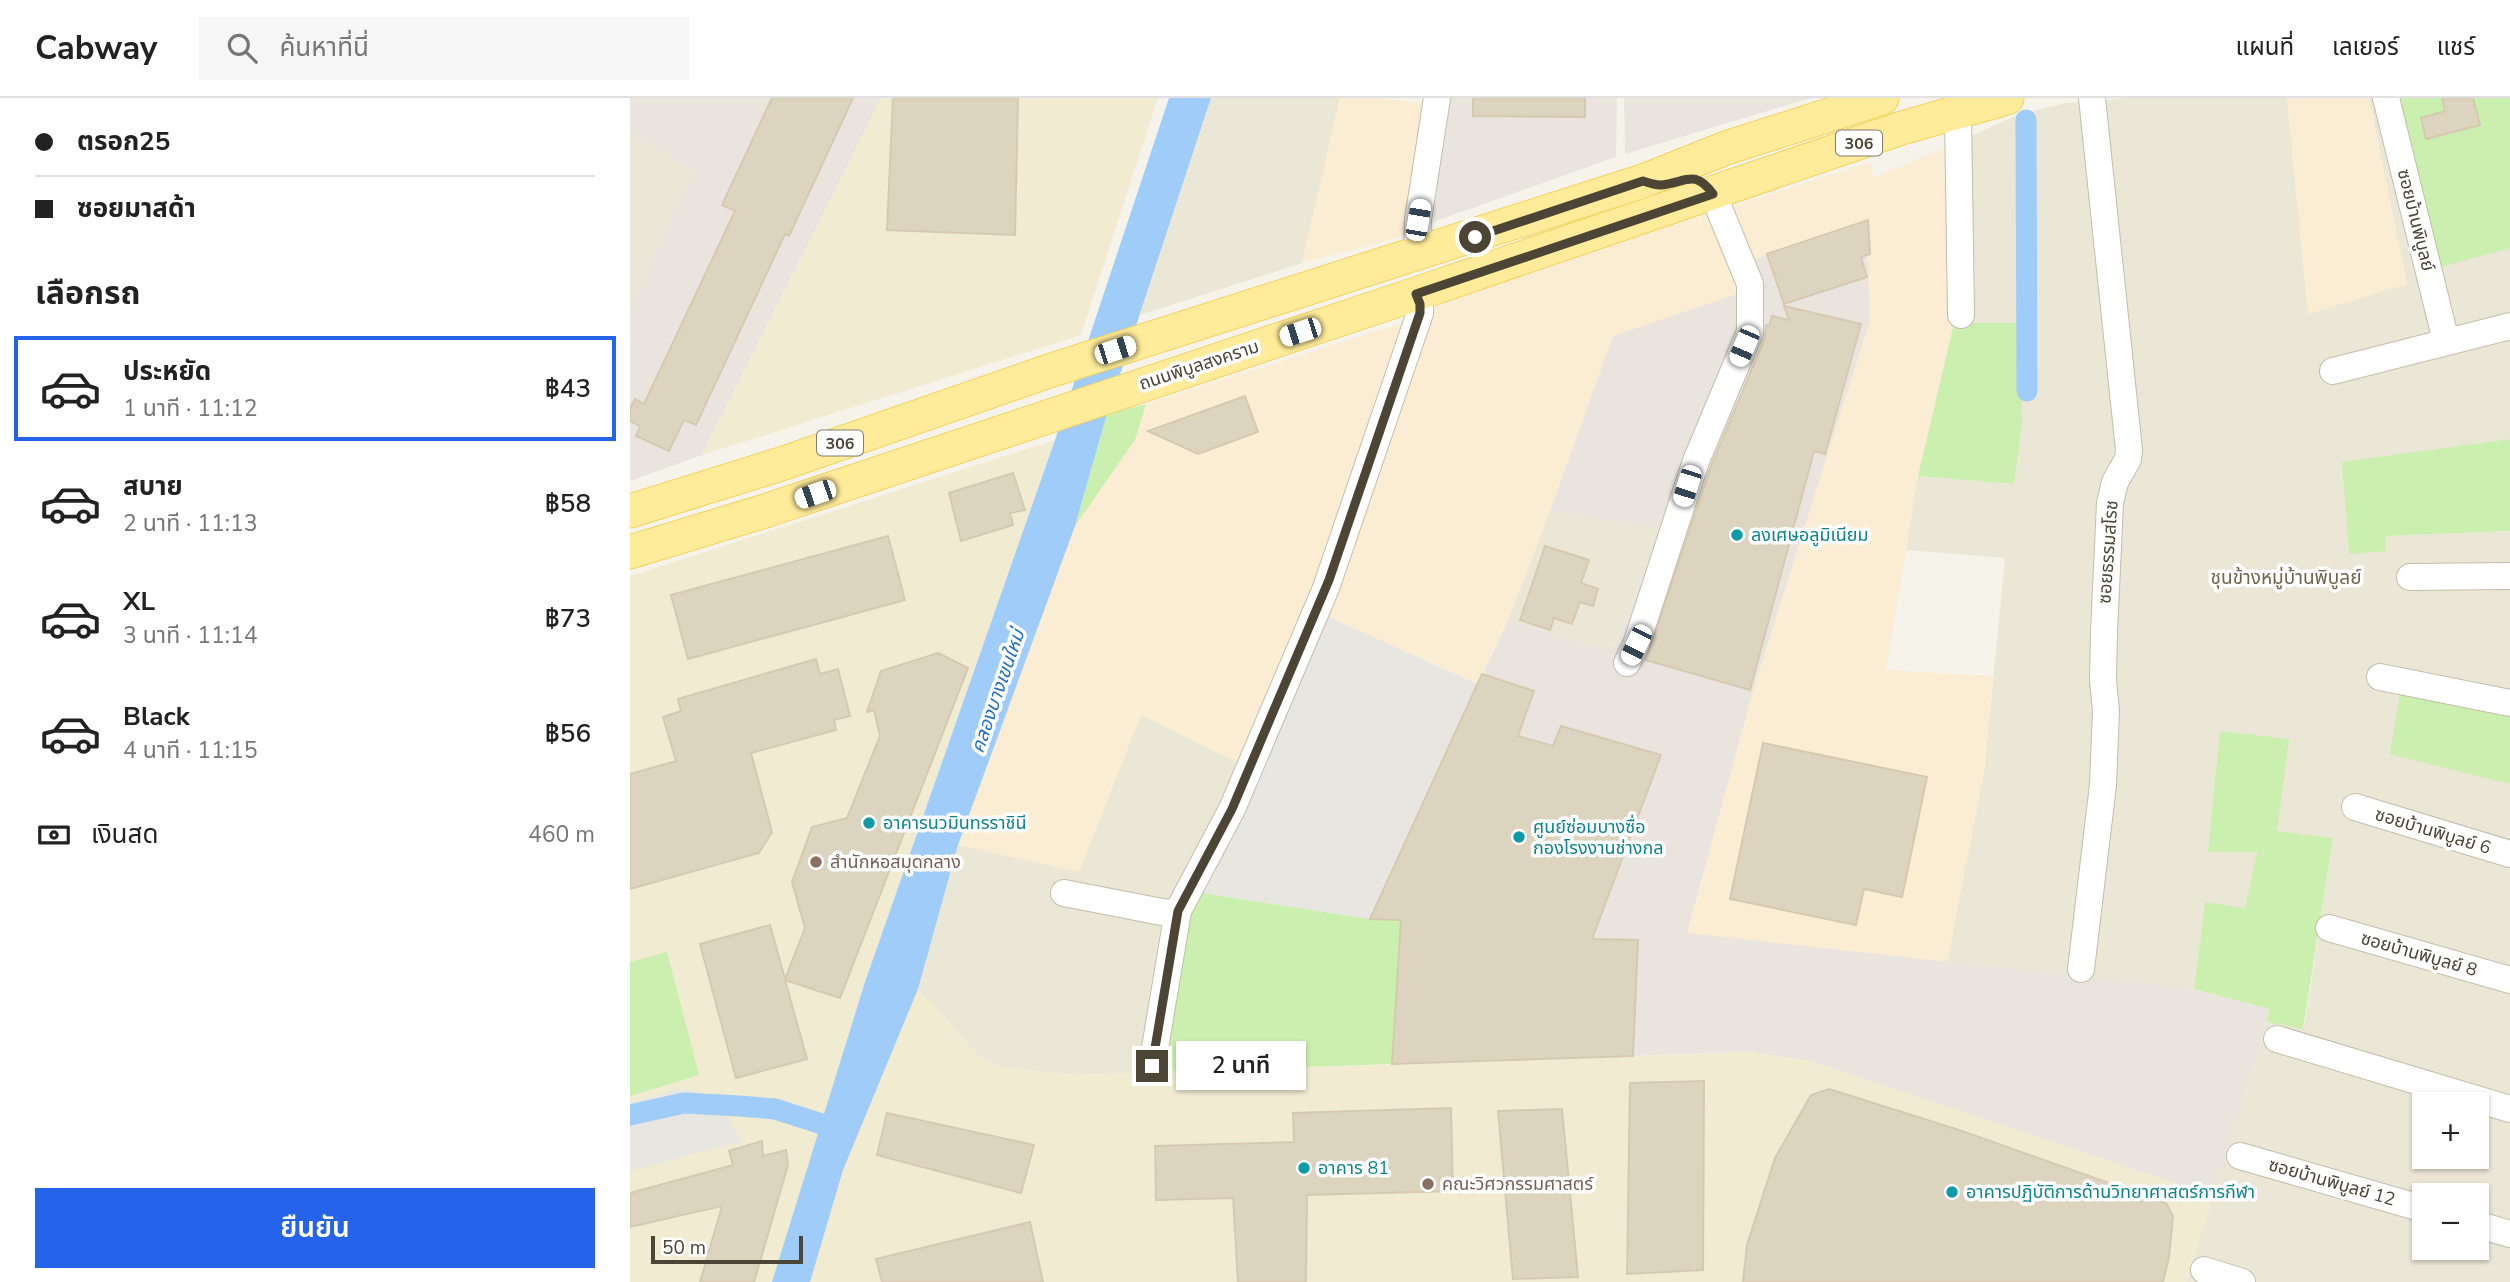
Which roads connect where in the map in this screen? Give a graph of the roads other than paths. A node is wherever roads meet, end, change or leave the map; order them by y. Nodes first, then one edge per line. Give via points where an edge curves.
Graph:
1 (1437, 98) edge
2 (1882, 98) edge
3 (2007, 98) edge
4 (2092, 98) edge
5 (2385, 98) edge
6 (1958, 112) junction
7 (1902, 128) junction
8 (1726, 148) junction
9 (1643, 181) junction
10 (1713, 194) junction
11 (1417, 254) junction
12 (1416, 294) junction
13 (1961, 316) dead end
14 (2510, 326) edge
15 (2446, 341) junction
16 (2333, 371) dead end
17 (630, 511) edge
18 (630, 552) edge
19 (2510, 576) edge
20 (2410, 577) dead end
21 (1627, 663) dead end
22 (2380, 677) dead end
23 (2510, 703) edge
24 (2355, 807) dead end
25 (2510, 854) edge
26 (1064, 892) dead end
27 (1178, 911) junction
28 (2329, 928) dead end
29 (2081, 969) dead end
30 (2510, 980) edge
31 (2277, 1040) dead end
32 (1152, 1066) dead end
33 (2510, 1109) edge
34 (2240, 1156) dead end
35 (2412, 1206) edge
36 (2489, 1228) edge
37 (2510, 1234) edge
38 (2204, 1270) dead end
39 (2242, 1282) edge

1 - 11 street
2 - 8 main road, 306
3 - 6 main road, ถนนพิบูลสงคราม / 306
4 - 29 street, ซอยธรรมสโรช via 2129,450 2109,503 2103,785
5 - 15 street, ซอยบ้านพิบูลย์
6 - 7 main road, ถนนพิบูลสงคราม / 306
6 - 13 street
7 - 8 main road via 1892,120 1884,121 1758,162
7 - 10 main road, ถนนพิบูลสงคราม / 306
8 - 9 main road, 306
9 - 10 main road via 1657,185 1696,178
9 - 11 main road, 306
10 - 12 main road, ถนนพิบูลสงคราม / 306
10 - 21 street via 1750,284 1750,332 1696,461
11 - 17 main road, 306
12 - 18 main road, ถนนพิบูลสงคราม / 306
12 - 27 street via 1420,313 1329,580 1232,809
14 - 15 street
15 - 16 street
19 - 20 street
22 - 23 street
24 - 25 street, ซอยบ้านพิบูลย์ 6
26 - 27 street via 1167,913
27 - 32 street
28 - 30 street, ซอยบ้านพิบูลย์ 8
31 - 33 street
34 - 35 street, ซอยบ้านพิบูลย์ 12
36 - 37 street
38 - 39 street

